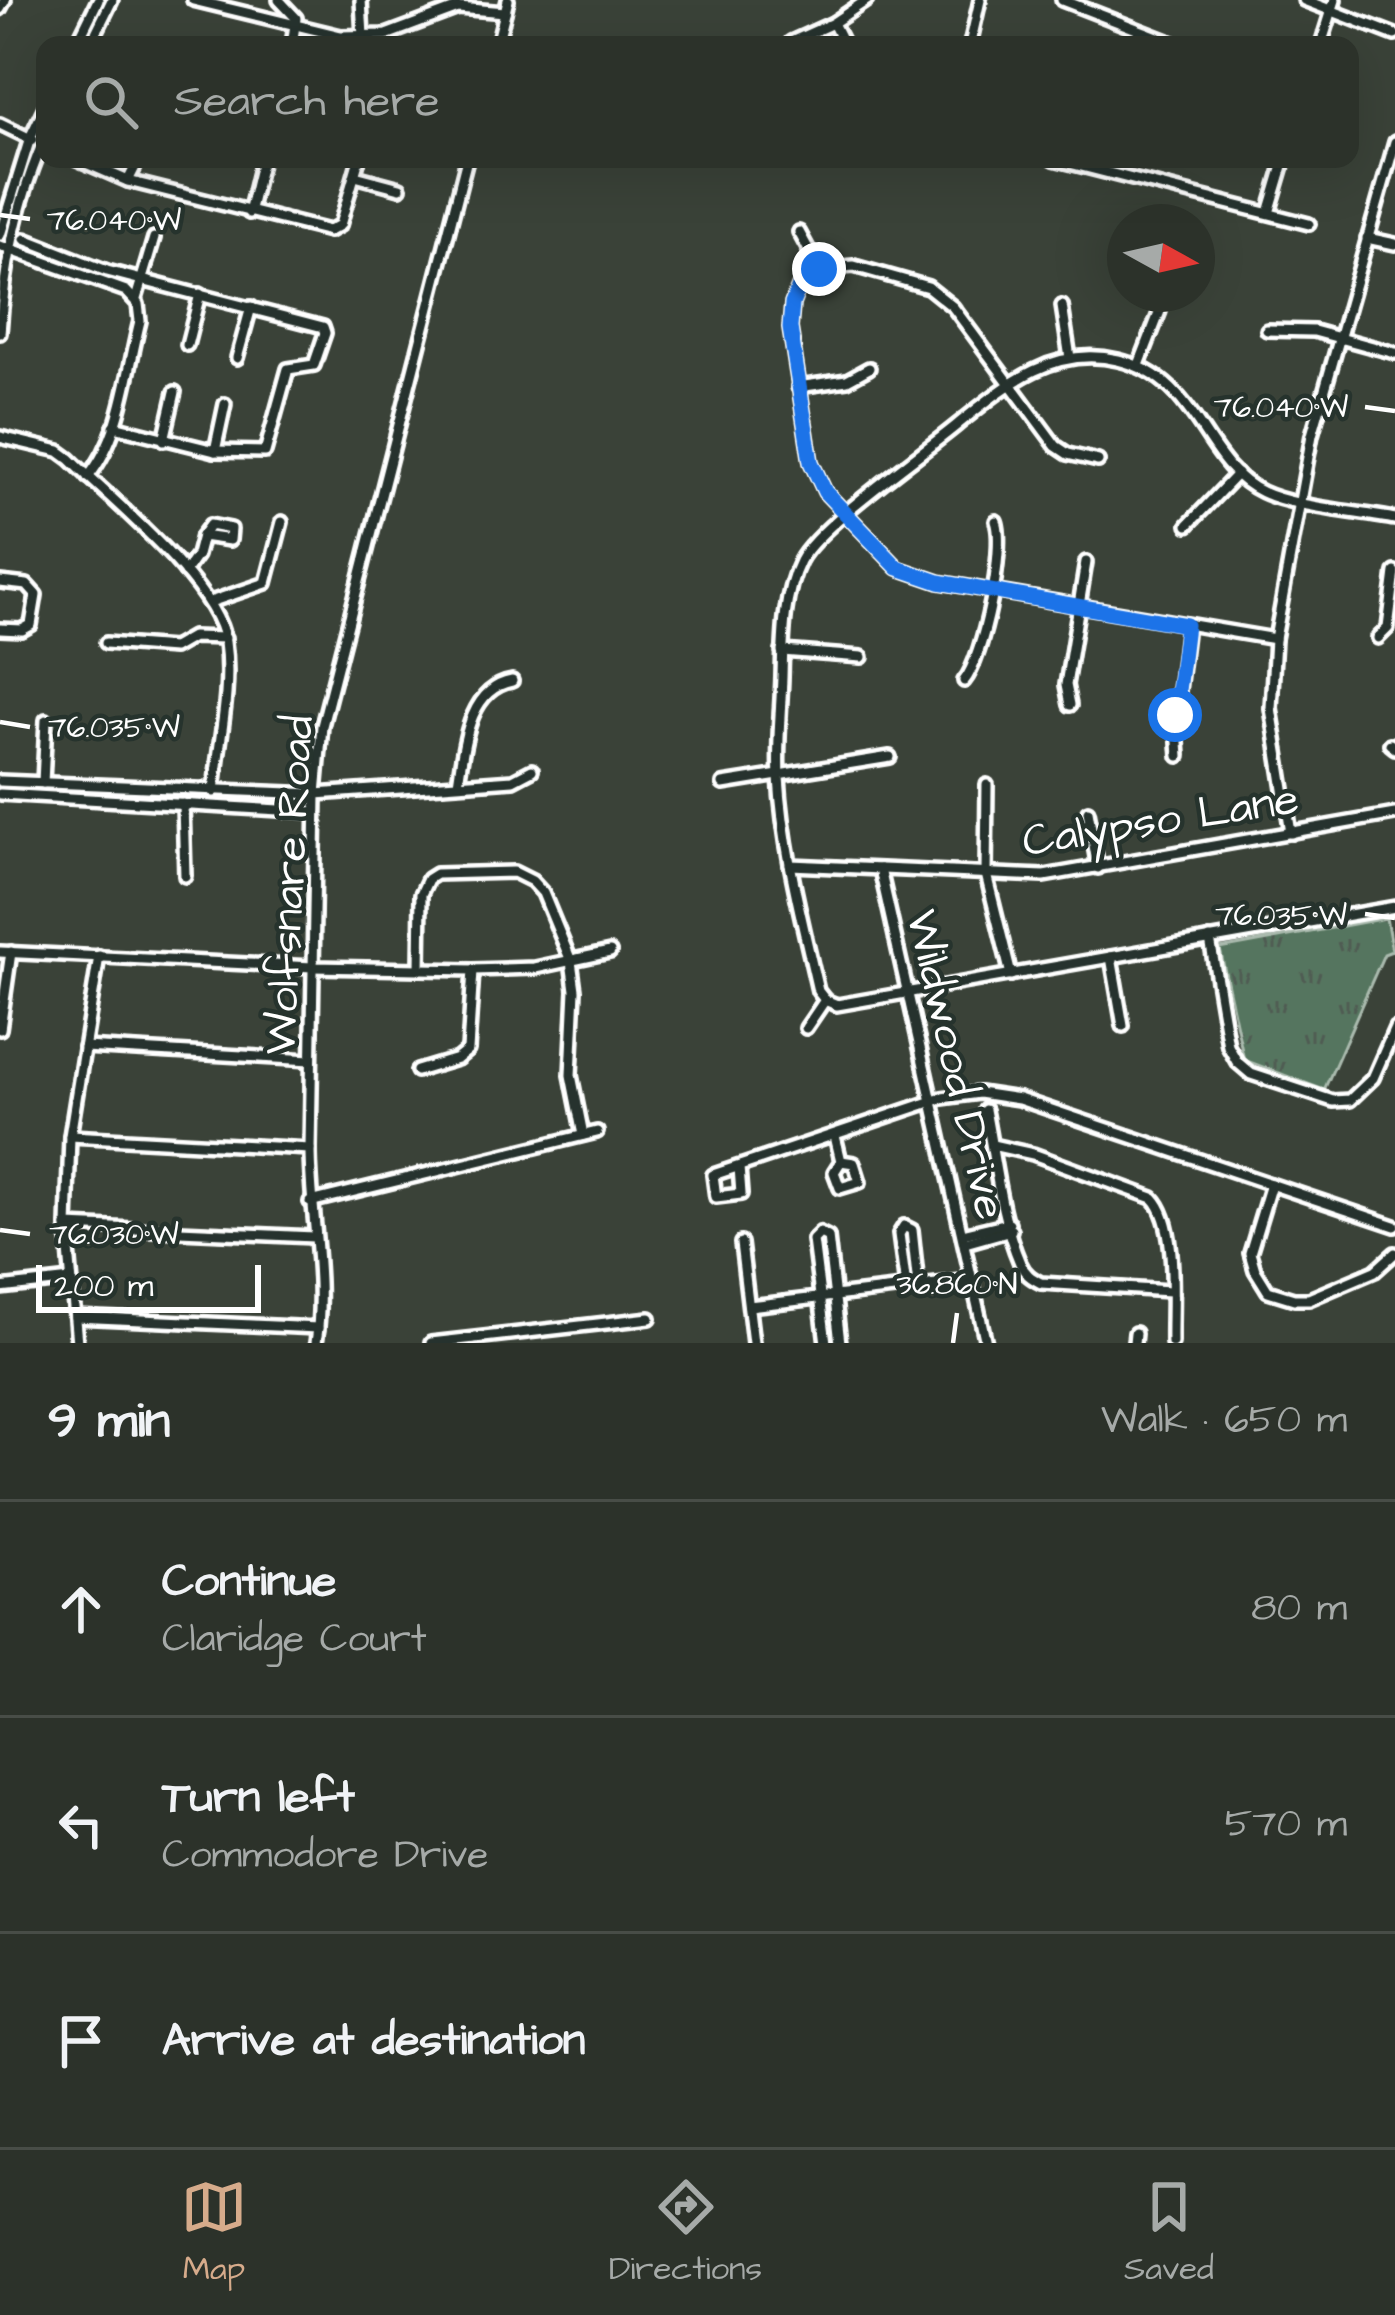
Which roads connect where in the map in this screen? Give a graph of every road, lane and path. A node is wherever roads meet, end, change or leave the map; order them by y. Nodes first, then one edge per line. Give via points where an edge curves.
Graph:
1 (5, 0) edge
2 (98, 0) edge
3 (112, 0) edge
4 (193, 0) edge
5 (278, 0) edge
6 (362, 0) edge
7 (867, 0) edge
8 (980, 0) edge
9 (1062, 0) edge
10 (1304, 0) edge
11 (507, 6) edge
12 (1333, 6) edge
13 (0, 9) edge
14 (265, 19) junction
15 (833, 23) junction
16 (296, 27) junction
17 (1395, 35) edge
18 (80, 36) edge
19 (95, 36) edge
20 (294, 36) edge
21 (356, 36) edge
22 (363, 36) edge
23 (395, 36) edge
24 (499, 36) edge
25 (804, 36) edge
26 (840, 36) edge
27 (972, 36) edge
28 (1155, 36) edge
29 (1324, 36) edge
30 (0, 124) edge
31 (36, 126) edge
32 (30, 138) junction
33 (36, 140) edge
34 (1395, 142) edge
35 (36, 164) edge
36 (97, 168) edge
37 (134, 168) edge
38 (260, 168) edge
39 (357, 168) edge
40 (465, 168) edge
41 (1092, 168) edge
42 (1282, 168) edge
43 (355, 176) junction
44 (128, 181) junction
45 (400, 188) dead end
46 (249, 213) junction
47 (1269, 213) junction
48 (1309, 224) dead end
49 (800, 232) dead end
50 (0, 235) edge
51 (154, 238) dead end
52 (1367, 238) junction
53 (25, 239) dead end
54 (1395, 244) edge
55 (5, 247) edge
56 (82, 263) junction
57 (819, 269) junction
58 (79, 276) junction
59 (142, 280) junction
60 (1, 294) edge
61 (200, 294) junction
62 (136, 299) junction
63 (250, 307) junction
64 (1062, 307) dead end
65 (1160, 312) edge
66 (1267, 330) dead end
67 (0, 333) edge
68 (1338, 337) junction
69 (187, 345) dead end
70 (1395, 353) edge
71 (237, 358) dead end
72 (1070, 358) junction
73 (1138, 365) junction
74 (869, 368) dead end
75 (1007, 385) junction
76 (798, 387) junction
77 (175, 392) dead end
78 (225, 404) dead end
79 (114, 426) junction
80 (0, 437) edge
81 (164, 440) junction
82 (215, 451) junction
83 (1098, 461) dead end
84 (1237, 474) junction
85 (88, 477) junction
86 (1300, 501) junction
87 (845, 515) junction
88 (1395, 519) edge
89 (996, 521) dead end
90 (282, 522) dead end
91 (1188, 524) dead end
92 (202, 536) dead end
93 (1086, 562) dead end
94 (185, 572) junction
95 (1395, 572) edge
96 (0, 582) edge
97 (991, 591) junction
98 (210, 602) junction
99 (1079, 606) junction
100 (1186, 625) junction
101 (0, 629) edge
102 (225, 638) junction
103 (1378, 638) dead end
104 (1275, 639) junction
105 (106, 643) dead end
106 (782, 651) junction
107 (862, 657) dead end
108 (512, 681) dead end
109 (964, 681) dead end
110 (1070, 705) dead end
111 (46, 720) dead end
112 (1179, 756) dead end
113 (890, 757) dead end
114 (532, 770) dead end
115 (779, 776) junction
116 (0, 782) edge
117 (43, 783) junction
118 (458, 783) junction
119 (722, 784) dead end
120 (987, 785) dead end
121 (86, 786) junction
122 (183, 790) junction
123 (219, 792) junction
124 (0, 794) edge
125 (316, 794) junction
126 (85, 799) junction
127 (182, 805) junction
128 (223, 806) junction
129 (1088, 811) dead end
130 (315, 812) junction
131 (1395, 814) edge
132 (1291, 832) junction
133 (790, 866) junction
134 (1098, 868) junction
135 (880, 869) junction
136 (418, 870) dead end
137 (986, 874) junction
138 (185, 876) dead end
139 (428, 879) junction
140 (1395, 907) edge
141 (1210, 940) junction
142 (6, 952) edge
143 (610, 952) dead end
144 (99, 956) junction
145 (1111, 957) junction
146 (571, 961) junction
147 (313, 967) junction
148 (420, 969) junction
149 (473, 970) junction
150 (1011, 975) junction
151 (908, 993) junction
152 (825, 1000) junction
153 (1123, 1026) dead end
154 (806, 1028) dead end
155 (1395, 1028) edge
156 (0, 1029) edge
157 (84, 1047) junction
158 (311, 1060) junction
159 (417, 1071) dead end
160 (932, 1101) junction
161 (985, 1110) dead end
162 (597, 1132) dead end
163 (70, 1136) junction
164 (583, 1136) junction
165 (835, 1136) junction
166 (992, 1145) junction
167 (310, 1149) junction
168 (842, 1161) dead end
169 (739, 1167) dead end
170 (1270, 1184) junction
171 (310, 1202) junction
172 (67, 1226) junction
173 (1395, 1226) edge
174 (1010, 1227) junction
175 (314, 1237) junction
176 (964, 1238) junction
177 (741, 1243) dead end
178 (1395, 1253) edge
179 (71, 1280) junction
180 (971, 1280) junction
181 (912, 1287) junction
182 (0, 1288) edge
183 (1170, 1291) junction
184 (835, 1296) junction
185 (820, 1298) junction
186 (749, 1306) junction
187 (75, 1317) junction
188 (650, 1318) dead end
189 (318, 1328) junction
190 (526, 1338) edge
191 (77, 1343) edge
192 (316, 1343) edge
193 (431, 1343) edge
194 (753, 1343) edge
195 (826, 1343) edge
196 (840, 1343) edge
197 (986, 1343) edge
198 (1172, 1343) edge

1 - 13 street
2 - 18 street
3 - 19 street
4 - 14 street
5 - 14 street
5 - 16 street
6 - 22 street
7 - 15 street
8 - 27 street
9 - 28 street
10 - 12 street
11 - 23 street via 458,8
11 - 24 street
12 - 17 street
12 - 29 street
14 - 16 street
15 - 25 street
15 - 26 street
16 - 20 street
16 - 21 street
30 - 32 street
31 - 32 street
32 - 33 street
32 - 50 street
34 - 52 street
35 - 55 street
36 - 44 street
37 - 44 street
38 - 46 street
39 - 43 street
40 - 125 street, Wolfsnare Road via 322,726
41 - 47 street
42 - 47 street
43 - 45 street
43 - 46 street via 335,229
44 - 46 street
47 - 48 street
49 - 57 street
51 - 59 street
52 - 54 street
52 - 68 street
53 - 56 street
55 - 58 street
55 - 60 street
56 - 58 street
56 - 59 street
57 - 75 street via 854,266 928,286 953,307
57 - 76 street via 792,304
58 - 62 street
59 - 61 street
59 - 62 street
60 - 67 street
61 - 63 street
61 - 69 street
62 - 79 street via 140,321
63 - 71 street
63 - 82 street via 325,333 314,364 289,369 265,452
64 - 72 street
65 - 73 street
66 - 68 street
68 - 70 street
68 - 86 street
72 - 73 street
72 - 75 street
73 - 84 street via 1176,390
74 - 76 street
75 - 83 street via 1056,446
75 - 87 street
76 - 87 street via 811,462
77 - 81 street
78 - 82 street
79 - 81 street
79 - 85 street
80 - 85 street via 59,451
81 - 82 street
84 - 86 street via 1262,492
84 - 91 street
85 - 94 street
86 - 88 street
86 - 104 street
87 - 97 street via 898,568
87 - 106 street via 800,561
89 - 97 street
90 - 98 street via 266,584
92 - 94 street
93 - 99 street
94 - 98 street
95 - 103 street via 1388,628
96 - 101 street via 27,585 36,595 31,625
97 - 99 street
97 - 109 street
98 - 102 street
99 - 100 street
99 - 110 street
100 - 104 street
100 - 112 street via 1175,715
102 - 105 street via 192,637 173,648
102 - 123 street
104 - 132 street via 1271,708
106 - 107 street
106 - 115 street
108 - 118 street via 479,702
111 - 117 street
113 - 115 street
114 - 118 street via 513,780
115 - 119 street
115 - 133 street
116 - 117 street
117 - 121 street
118 - 125 street
120 - 137 street
121 - 122 street
121 - 126 street
122 - 123 street
122 - 127 street
123 - 125 street
123 - 128 street
124 - 126 street
125 - 130 street, Wolfsnare Road
126 - 127 street
127 - 128 street
127 - 138 street
128 - 130 street
129 - 134 street
130 - 147 street, Wolfsnare Road
131 - 132 street, Calypso Lane
132 - 134 street, Calypso Lane
133 - 135 street, Calypso Lane
133 - 152 street
134 - 137 street, Calypso Lane
135 - 137 street, Calypso Lane
135 - 151 street, Wildwood Drive
136 - 139 street
137 - 150 street
139 - 146 street via 523,874 543,893
139 - 148 street
140 - 141 street
141 - 145 street
141 - 155 street via 1228,1046 1251,1074 1350,1100 1373,1078
142 - 144 street
142 - 156 street
143 - 146 street
144 - 147 street
144 - 157 street
145 - 150 street
145 - 153 street
146 - 149 street
146 - 164 street via 571,1075
147 - 148 street
147 - 158 street, Wolfsnare Road
148 - 149 street
149 - 159 street via 468,1050
150 - 151 street
151 - 152 street
151 - 160 street, Wildwood Drive
152 - 154 street
157 - 158 street
157 - 163 street
158 - 167 street, Wolfsnare Road
160 - 165 street
160 - 170 street via 1019,1099
160 - 176 street, Wildwood Drive
161 - 166 street
162 - 164 street
163 - 167 street
163 - 172 street
164 - 171 street
165 - 168 street
165 - 169 street
166 - 174 street
166 - 183 street via 1153,1198 1168,1224
167 - 171 street, Wolfsnare Road
170 - 173 street
170 - 178 street via 1250,1247 1268,1291 1309,1299
171 - 175 street, Wolfsnare Road
172 - 175 street
172 - 179 street
174 - 176 street
174 - 183 street via 1030,1278
175 - 189 street, Wolfsnare Road
176 - 180 street, Wildwood Drive
177 - 186 street
179 - 182 street
179 - 187 street
180 - 181 street
180 - 197 street, Wildwood Drive
181 - 181 street via 912,1230 904,1226 899,1234
181 - 184 street
183 - 198 street
184 - 185 street
184 - 185 street via 828,1237 820,1233 813,1240
184 - 196 street
185 - 186 street
185 - 195 street
186 - 194 street
187 - 189 street
187 - 191 street
188 - 190 street
189 - 192 street, Wolfsnare Road
190 - 193 street

